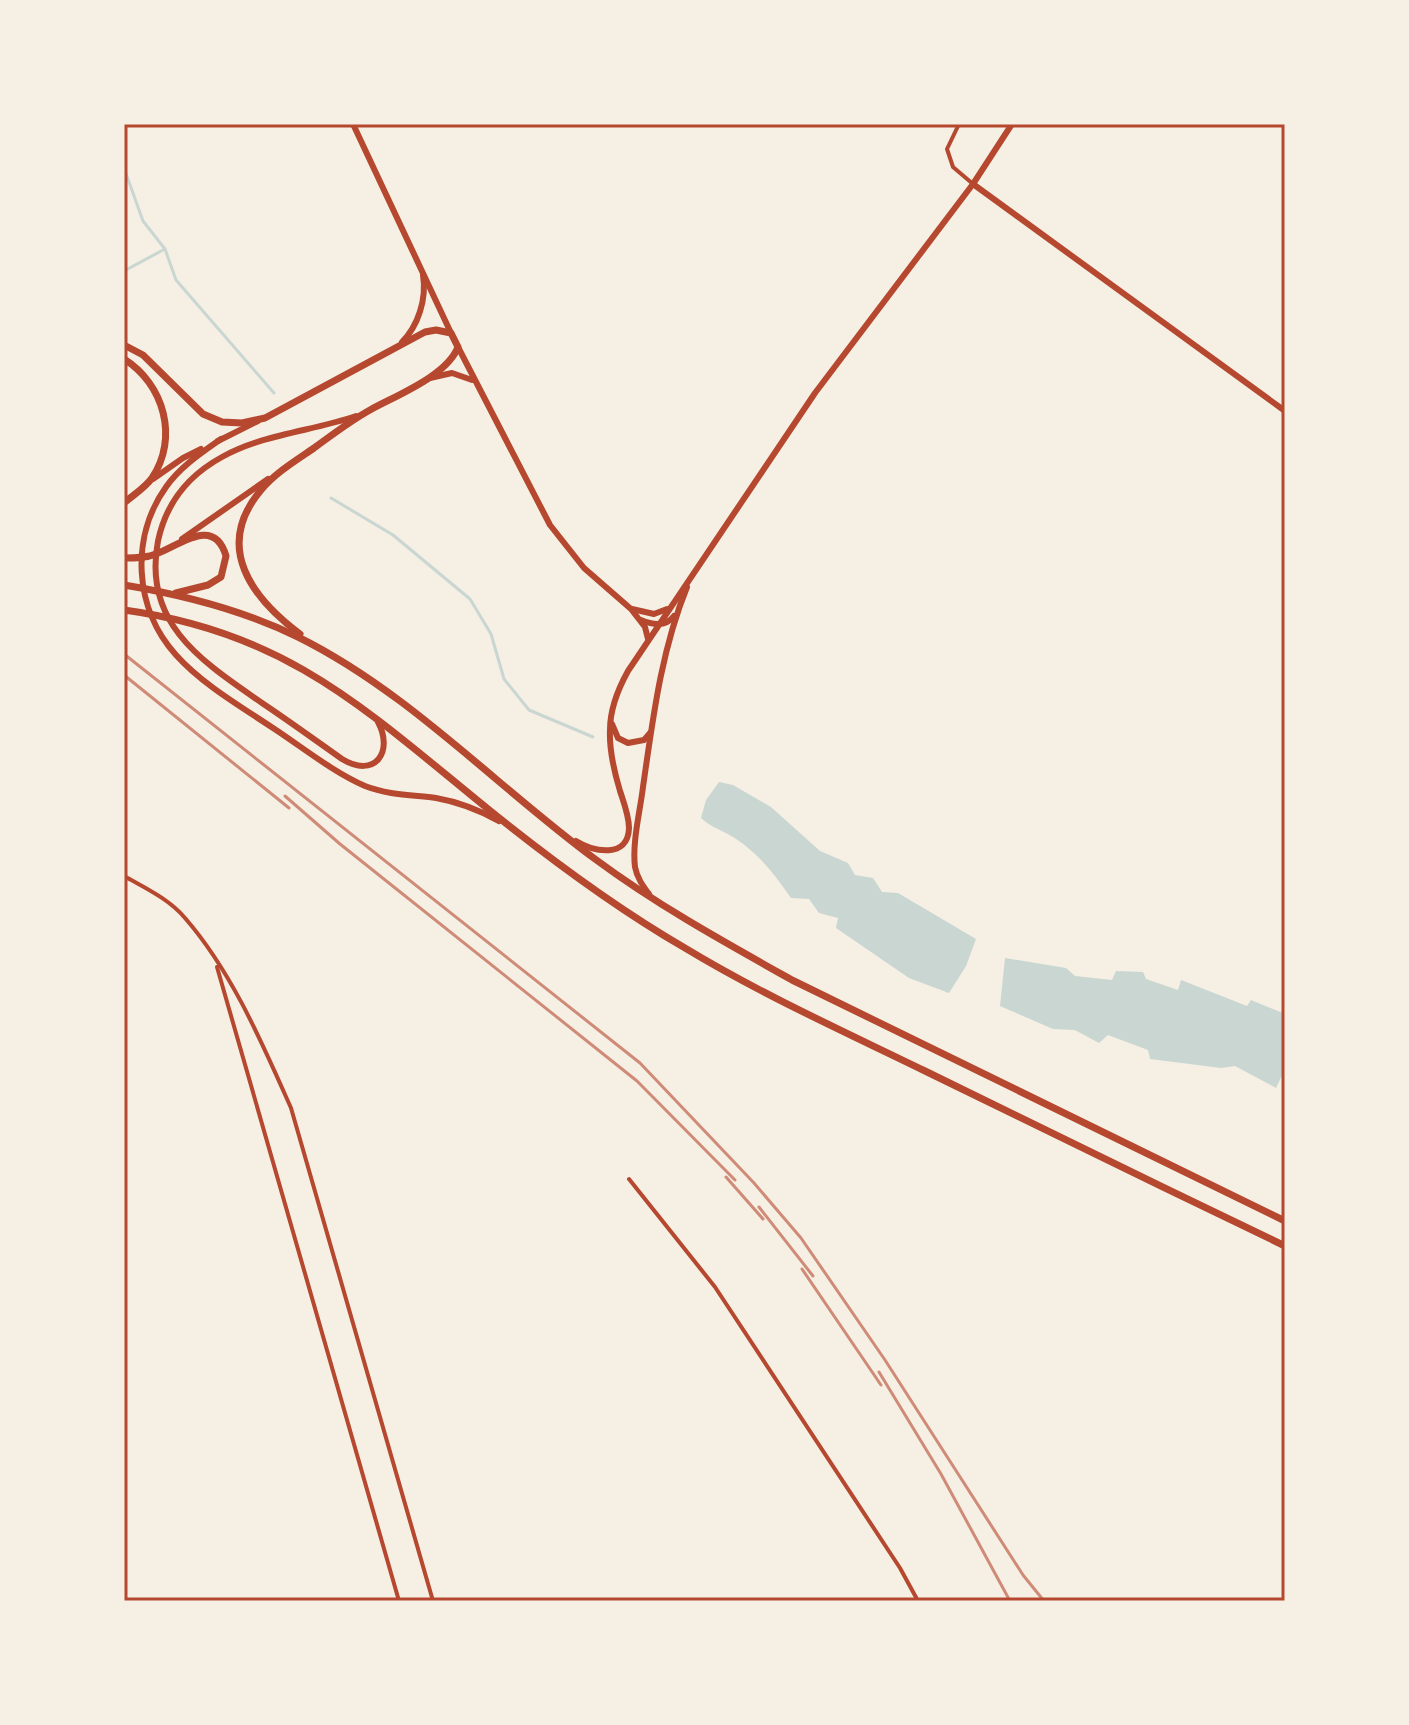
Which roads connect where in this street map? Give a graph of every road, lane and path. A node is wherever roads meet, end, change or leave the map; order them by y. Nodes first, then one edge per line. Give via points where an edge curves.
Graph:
1 (353, 124) edge
2 (959, 124) edge
3 (1012, 124) edge
4 (973, 184) junction
5 (419, 260) junction
6 (451, 333) junction
7 (124, 345) edge
8 (458, 347) junction
9 (388, 351) junction
10 (124, 359) edge
11 (425, 380) junction
12 (474, 383) junction
13 (368, 411) junction
14 (1285, 411) edge
15 (265, 418) junction
16 (221, 439) junction
17 (279, 472) junction
18 (150, 481) junction
19 (124, 503) edge
20 (175, 544) junction
21 (124, 558) edge
22 (697, 566) junction
23 (124, 585) edge
24 (174, 593) junction
25 (673, 604) junction
26 (631, 609) junction
27 (124, 610) edge
28 (677, 613) junction
29 (639, 619) junction
30 (659, 624) junction
31 (647, 643) junction
32 (318, 648) junction
33 (612, 712) junction
34 (374, 715) junction
35 (652, 729) junction
36 (549, 823) junction
37 (512, 828) junction
38 (124, 876) edge
39 (670, 911) junction
40 (214, 957) junction
41 (629, 1179) dead end
42 (1285, 1221) edge
43 (1285, 1246) edge
44 (399, 1601) edge
45 (433, 1601) edge
46 (918, 1601) edge

1 - 5 street
2 - 4 street via 947,149 953,167
3 - 4 street
4 - 14 street
4 - 22 street via 815,392
5 - 6 street
5 - 9 street via 424,281 420,312 404,340
6 - 8 main road
6 - 9 main road via 431,331
7 - 15 main road via 143,355 203,414 222,422
8 - 11 main road via 448,363
8 - 12 street
9 - 15 main road
10 - 18 main road via 149,381 161,403 165,447
11 - 12 street via 452,373
11 - 13 main road
12 - 26 street via 557,536
13 - 17 main road
13 - 34 street via 233,451 205,467 169,508 156,558 166,613 188,648 215,671 354,766 374,763 383,752 384,736
15 - 16 street
16 - 18 street
16 - 37 street via 174,477 146,529 141,557 147,605 177,656 354,781 390,793 456,802
17 - 20 street
17 - 32 main road via 247,512 241,535 244,570 264,602
18 - 19 main road
20 - 21 main road via 149,556
20 - 24 main road via 199,535 212,537 224,550 226,563 217,581
22 - 25 street
22 - 28 street
23 - 24 main road
24 - 32 main road via 252,618
25 - 26 street via 654,614
25 - 30 street
26 - 29 street
27 - 34 main road via 202,625 265,649 326,681
28 - 30 street
28 - 35 street
29 - 30 street
29 - 31 street via 648,633
30 - 31 street
31 - 33 street via 620,685
32 - 36 main road via 384,690
33 - 35 street via 612,729 623,741 644,740
33 - 36 street via 611,756 628,820 626,840 614,850 597,851
34 - 37 main road
35 - 39 street via 635,863 642,885
36 - 39 main road
37 - 43 main road via 660,933 743,982
38 - 40 street via 184,916
39 - 42 main road via 792,980
40 - 44 street
40 - 45 street via 264,1046 291,1108
41 - 46 street via 715,1287

